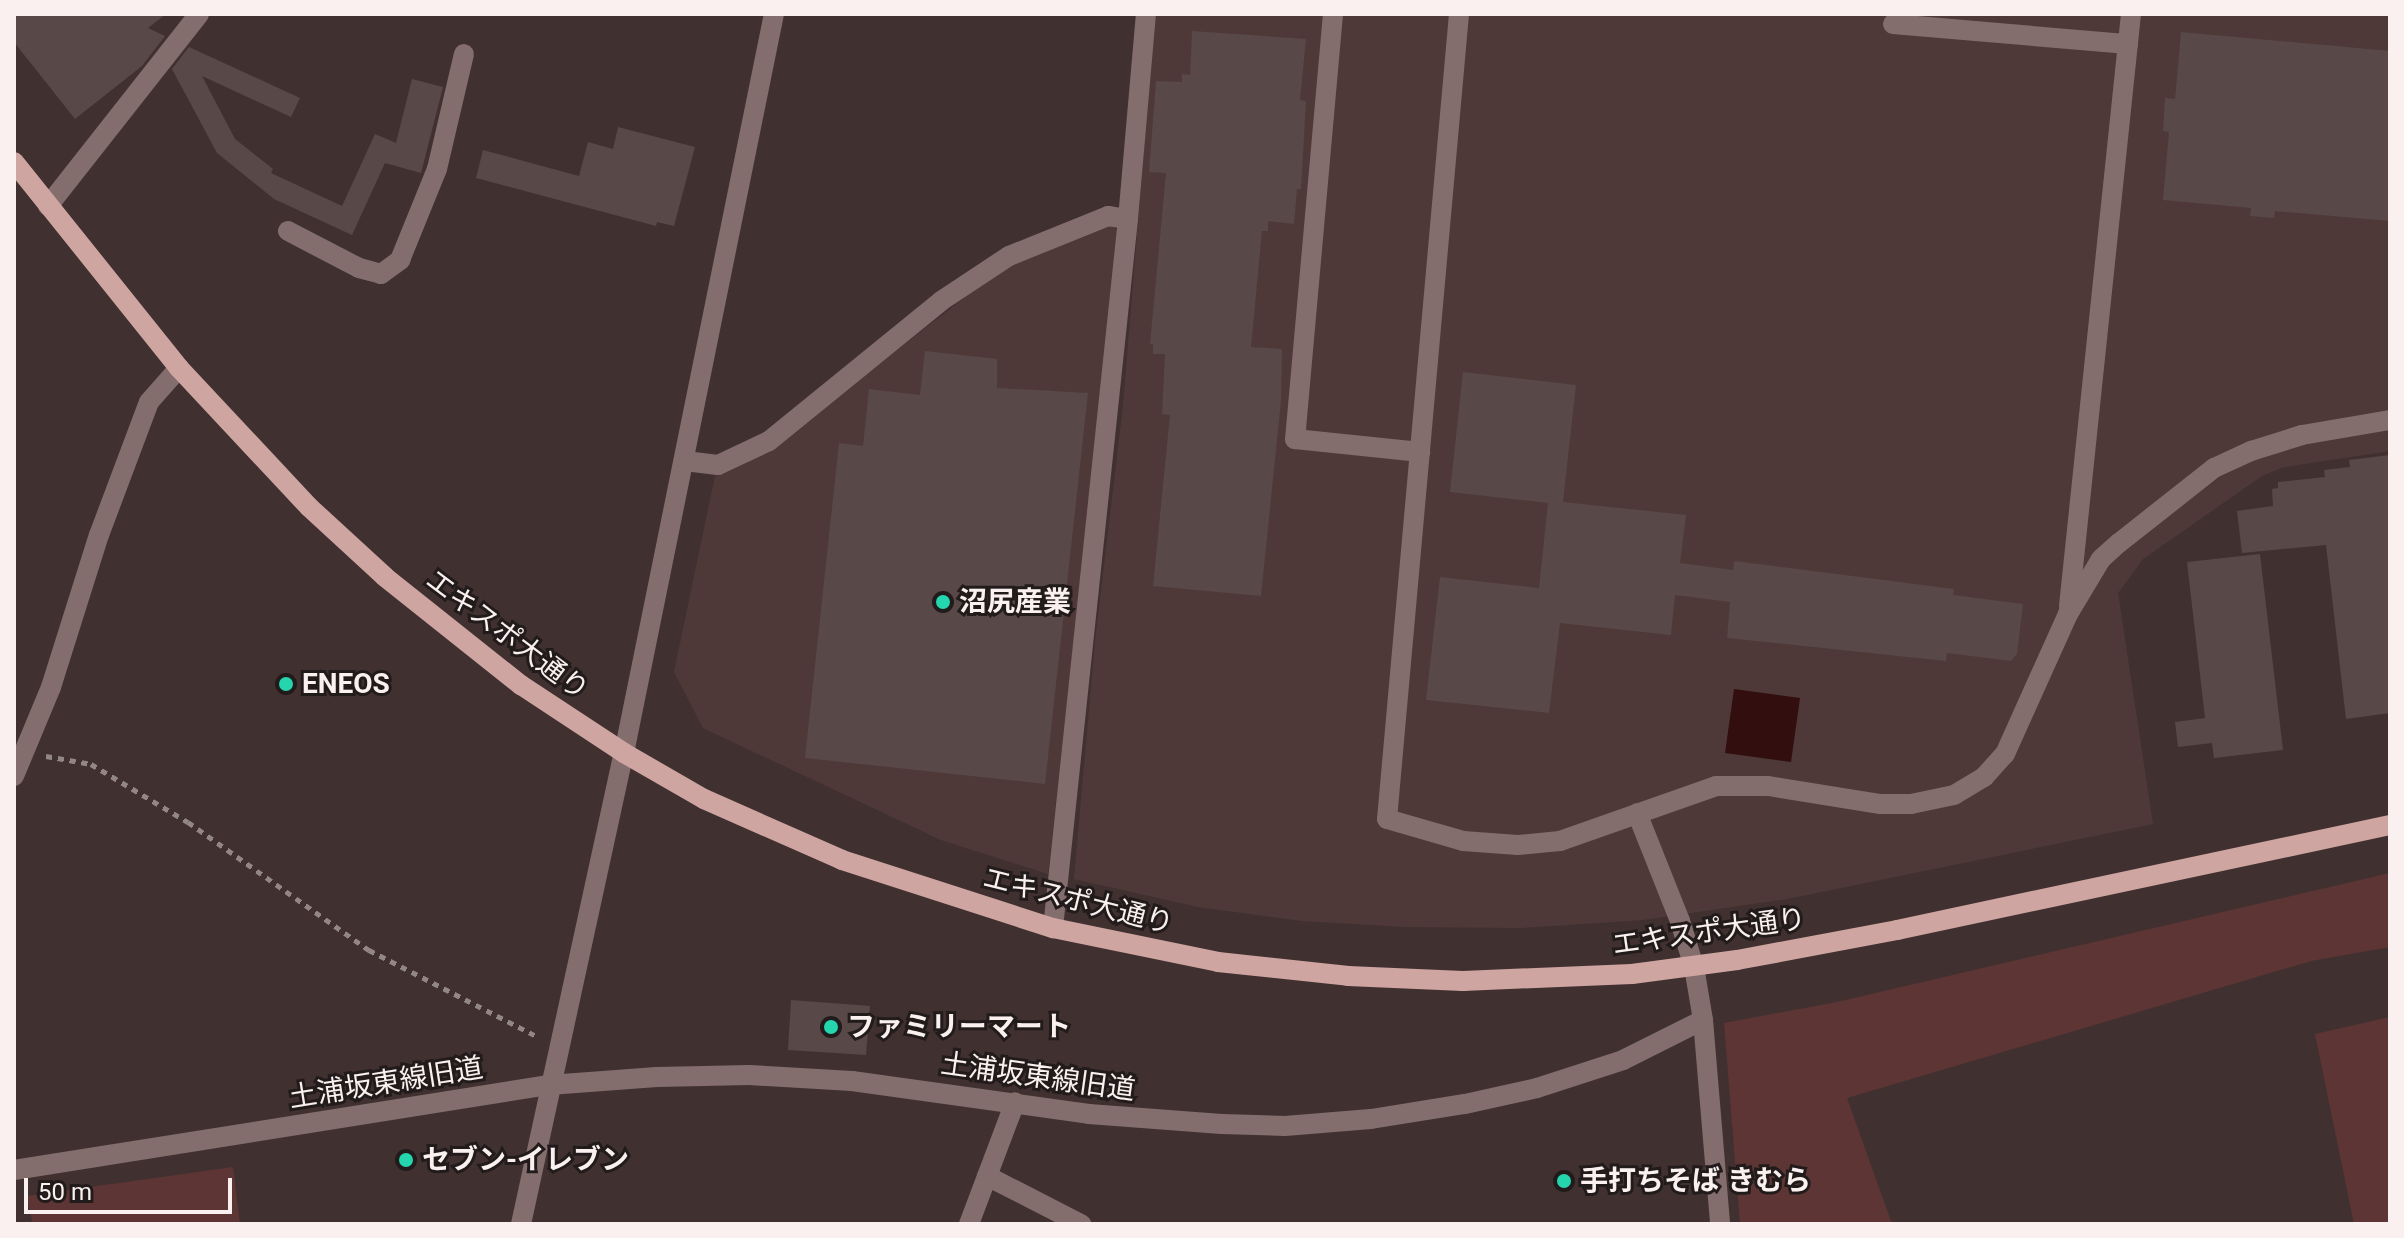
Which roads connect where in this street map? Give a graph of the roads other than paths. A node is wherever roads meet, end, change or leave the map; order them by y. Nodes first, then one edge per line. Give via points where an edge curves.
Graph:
1 (199, 14) edge
2 (774, 14) edge
3 (1146, 14) edge
4 (1333, 14) edge
5 (1459, 14) edge
6 (2131, 14) edge
7 (1893, 24) dead end
8 (2128, 44) junction
9 (464, 54) dead end
10 (14, 162) edge
11 (48, 206) junction
12 (1128, 219) junction
13 (288, 231) dead end
14 (179, 368) junction
15 (2390, 420) edge
16 (1420, 452) junction
17 (685, 461) junction
18 (2068, 614) junction
19 (624, 753) junction
20 (14, 776) edge
21 (1637, 813) junction
22 (2390, 825) edge
23 (1053, 928) junction
24 (1694, 967) junction
25 (1703, 1020) junction
26 (549, 1085) junction
27 (1015, 1102) junction
28 (14, 1170) edge
29 (987, 1176) junction
30 (521, 1224) edge
31 (969, 1224) edge
32 (1081, 1224) edge
33 (1720, 1224) edge

1 - 11 street
2 - 17 street
3 - 12 street
4 - 16 street via 1295,439
5 - 16 street
6 - 8 street
7 - 8 street
8 - 18 street
9 - 13 street via 437,169 400,260 381,274
10 - 11 main road, エキスポ大通り
11 - 14 main road, エキスポ大通り
12 - 17 street via 1108,216 1009,256 941,301 769,441 718,465
12 - 23 street
14 - 19 main road, エキスポ大通り via 309,507 385,577 521,685
14 - 20 street via 149,402 99,535 51,687
15 - 18 street via 2302,435 2214,468 2101,559
16 - 21 street via 1387,819 1463,841 1518,845 1560,841
17 - 19 street
18 - 21 street via 2005,754 1984,777 1954,795 1881,804 1768,786 1716,786
19 - 23 main road, エキスポ大通り via 704,799 842,860
19 - 26 street
21 - 24 street
22 - 24 main road, エキスポ大通り via 1897,930
23 - 24 main road, エキスポ大通り via 1218,962 1348,976 1478,980
24 - 25 street
25 - 27 street, 土浦坂東線旧道 via 1623,1060 1537,1088 1371,1119 1285,1126 1222,1124 1089,1114
25 - 33 street
26 - 27 street, 土浦坂東線旧道 via 749,1075 852,1081
26 - 28 street, 土浦坂東線旧道
26 - 30 street
27 - 29 street
29 - 31 street
29 - 32 street

